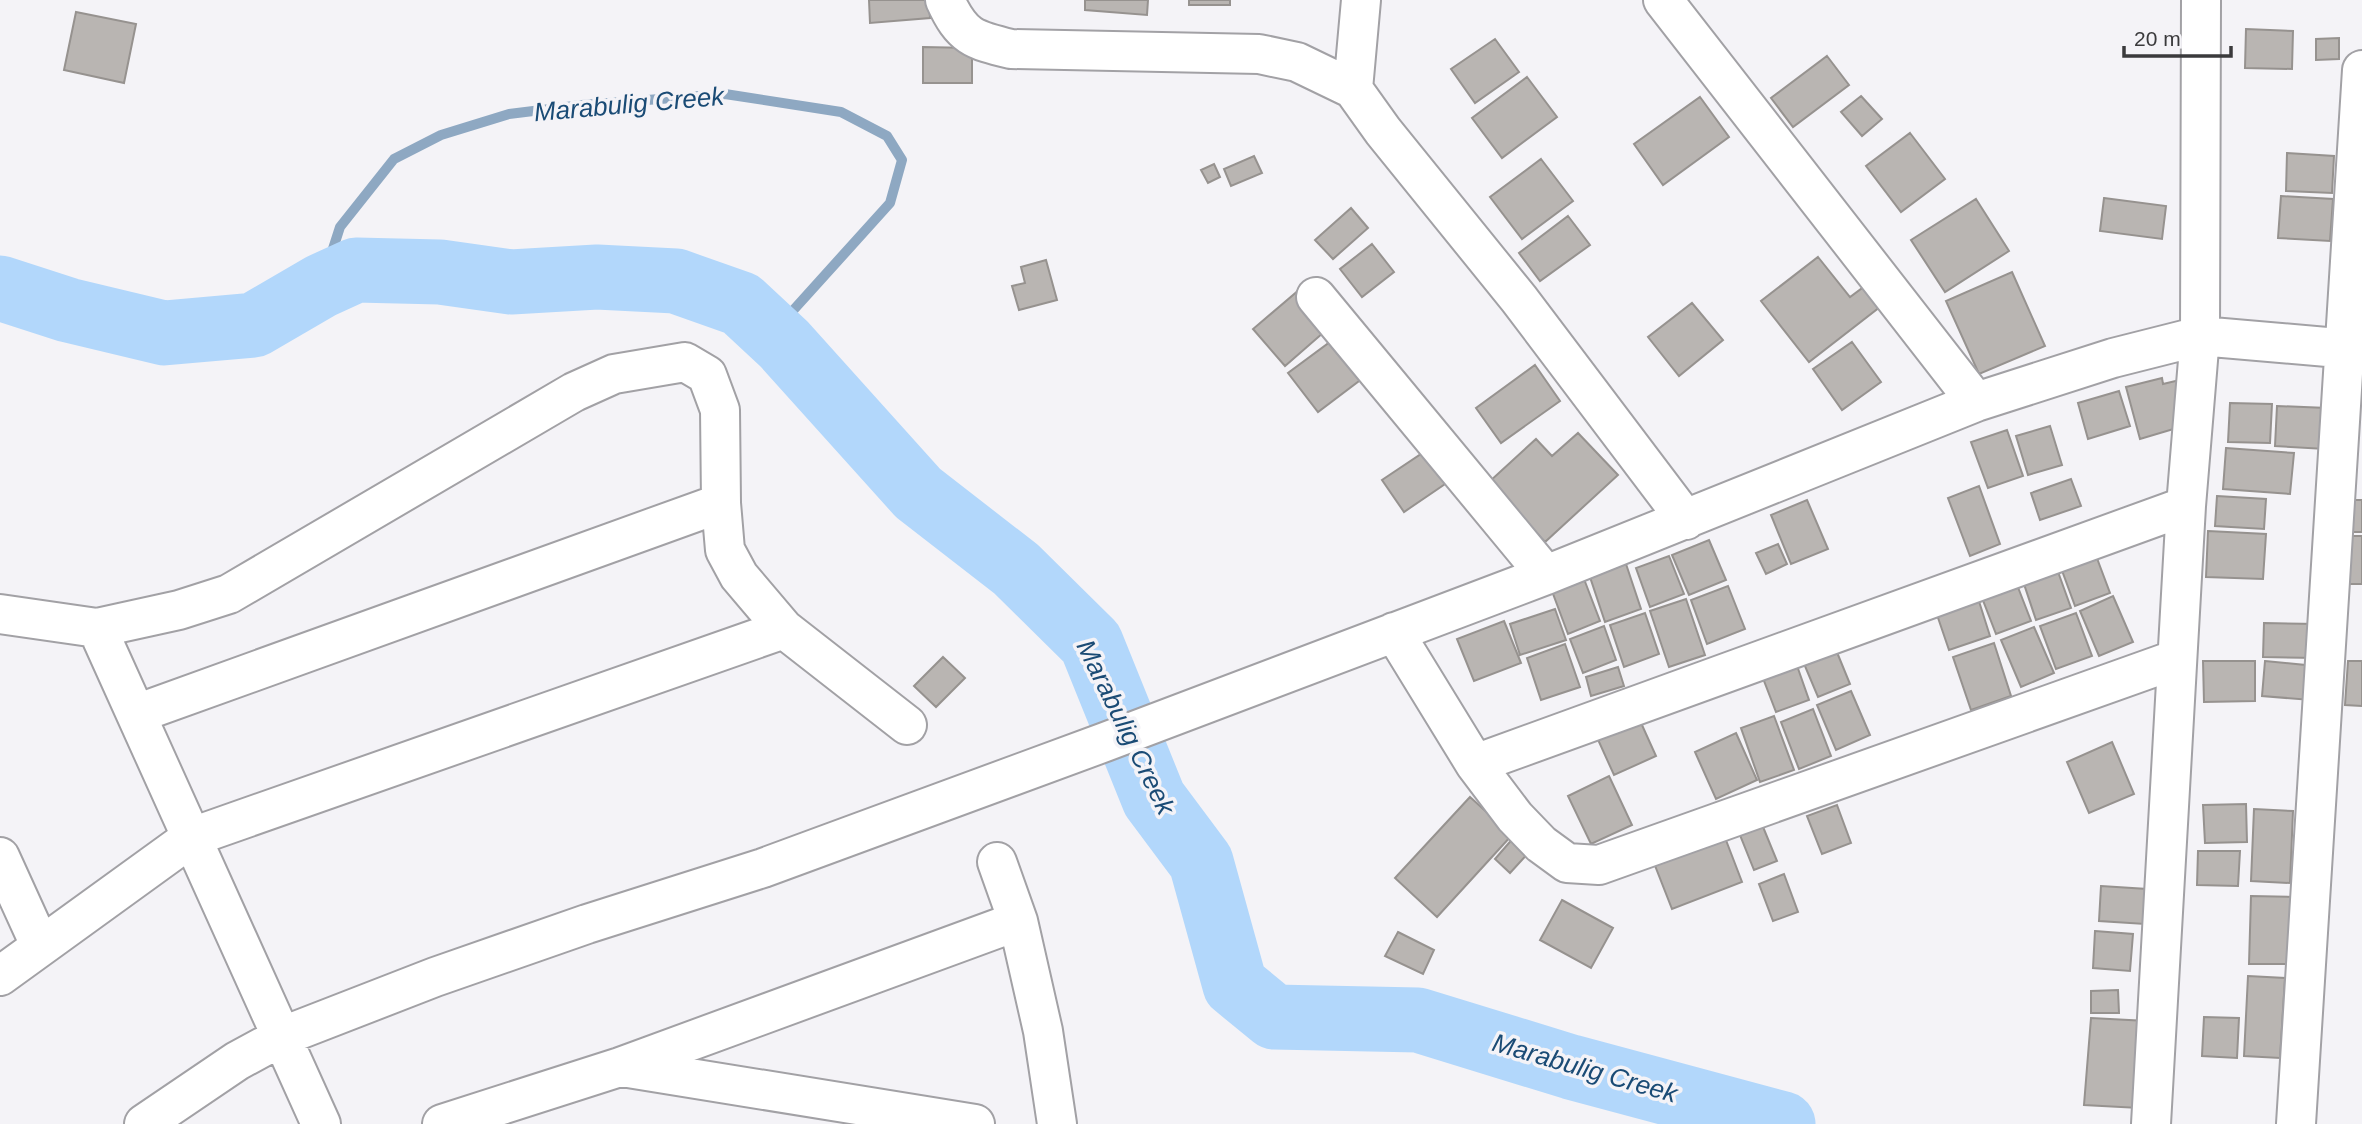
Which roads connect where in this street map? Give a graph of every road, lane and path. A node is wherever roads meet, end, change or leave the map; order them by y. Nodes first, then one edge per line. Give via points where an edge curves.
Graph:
1 (945, 0) edge
2 (1361, 0) edge
3 (1662, 0) edge
4 (2201, 0) edge
5 (2362, 70) edge
6 (1353, 89) junction
7 (1316, 297) dead end
8 (2200, 336) junction
9 (2353, 349) edge
10 (1976, 402) junction
11 (722, 503) junction
12 (2186, 506) junction
13 (1686, 520) junction
14 (1546, 575) junction
15 (0, 614) edge
16 (97, 628) junction
17 (784, 629) junction
18 (1394, 632) junction
19 (2176, 659) junction
20 (136, 714) junction
21 (907, 725) dead end
22 (1475, 764) junction
23 (192, 836) junction
24 (0, 857) edge
25 (997, 862) dead end
26 (1018, 921) junction
27 (40, 945) junction
28 (0, 976) edge
29 (282, 1035) junction
30 (620, 1067) junction
31 (144, 1124) edge
32 (321, 1124) edge
33 (442, 1124) edge
34 (975, 1124) edge
35 (1057, 1124) edge
36 (2151, 1124) edge
37 (2296, 1124) edge

1 - 6 street via 956,23 977,41 1011,49 1259,54 1297,62
2 - 6 street
3 - 10 street
4 - 8 street
5 - 9 street
6 - 13 street
7 - 14 street
8 - 9 street
8 - 10 street
8 - 12 street
9 - 37 street
10 - 13 street
11 - 16 street via 720,410 708,375 685,362 614,374 574,392 229,594
11 - 17 street via 725,550 739,576
11 - 20 street
12 - 19 street
12 - 22 street
13 - 14 street
14 - 18 street
15 - 16 street
16 - 20 street
17 - 21 street
17 - 23 street
18 - 22 street
18 - 29 street via 762,868 536,942
19 - 22 street via 1599,865 1567,863 1541,844 1514,817
19 - 36 street
20 - 23 street
23 - 27 street
23 - 29 street
24 - 27 street
25 - 26 street
26 - 30 street
26 - 35 street via 1044,1031
27 - 28 street
29 - 31 street
29 - 32 street
30 - 33 street
30 - 34 street

